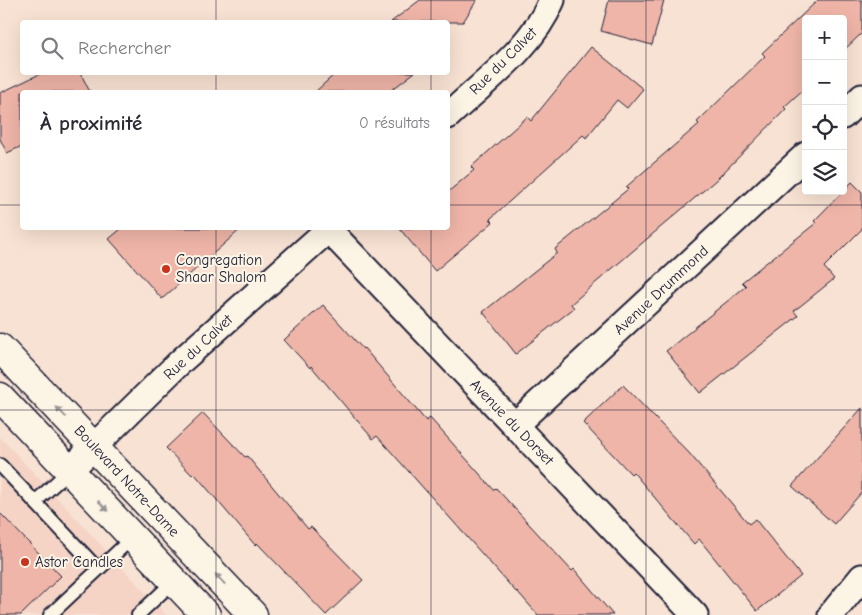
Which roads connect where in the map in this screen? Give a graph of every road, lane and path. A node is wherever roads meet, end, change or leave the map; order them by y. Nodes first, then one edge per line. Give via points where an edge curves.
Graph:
1 (552, 0) edge
2 (862, 97) edge
3 (847, 112) edge
4 (450, 114) edge
5 (802, 158) edge
6 (327, 230) edge
7 (331, 230) edge
8 (0, 348) edge
9 (0, 398) edge
10 (515, 425) junction
11 (95, 446) junction
12 (0, 465) edge
13 (70, 470) junction
14 (35, 502) junction
15 (133, 537) junction
16 (98, 569) junction
17 (862, 577) edge
18 (174, 581) junction
19 (200, 613) edge
20 (50, 615) edge
21 (138, 615) edge
22 (253, 615) edge
23 (695, 615) edge
24 (831, 615) edge

1 - 4 street, Rue du Calvet via 544,19 522,45
2 - 3 street
5 - 10 street, Avenue Drummond
6 - 11 street, Rue du Calvet via 181,361
7 - 10 street, Avenue du Dorset
11 -> 8 street, Boulevard Notre-Dame
9 - 13 street
10 - 23 street, Avenue du Dorset
11 - 13 street, Rue du Calvet
22 -> 11 street, Boulevard Notre-Dame
12 - 14 lane
13 - 14 lane
13 -> 15 street
14 - 16 lane
15 - 16 lane
15 - 18 street
16 - 20 lane
17 - 24 street
18 - 19 street
18 - 21 lane

